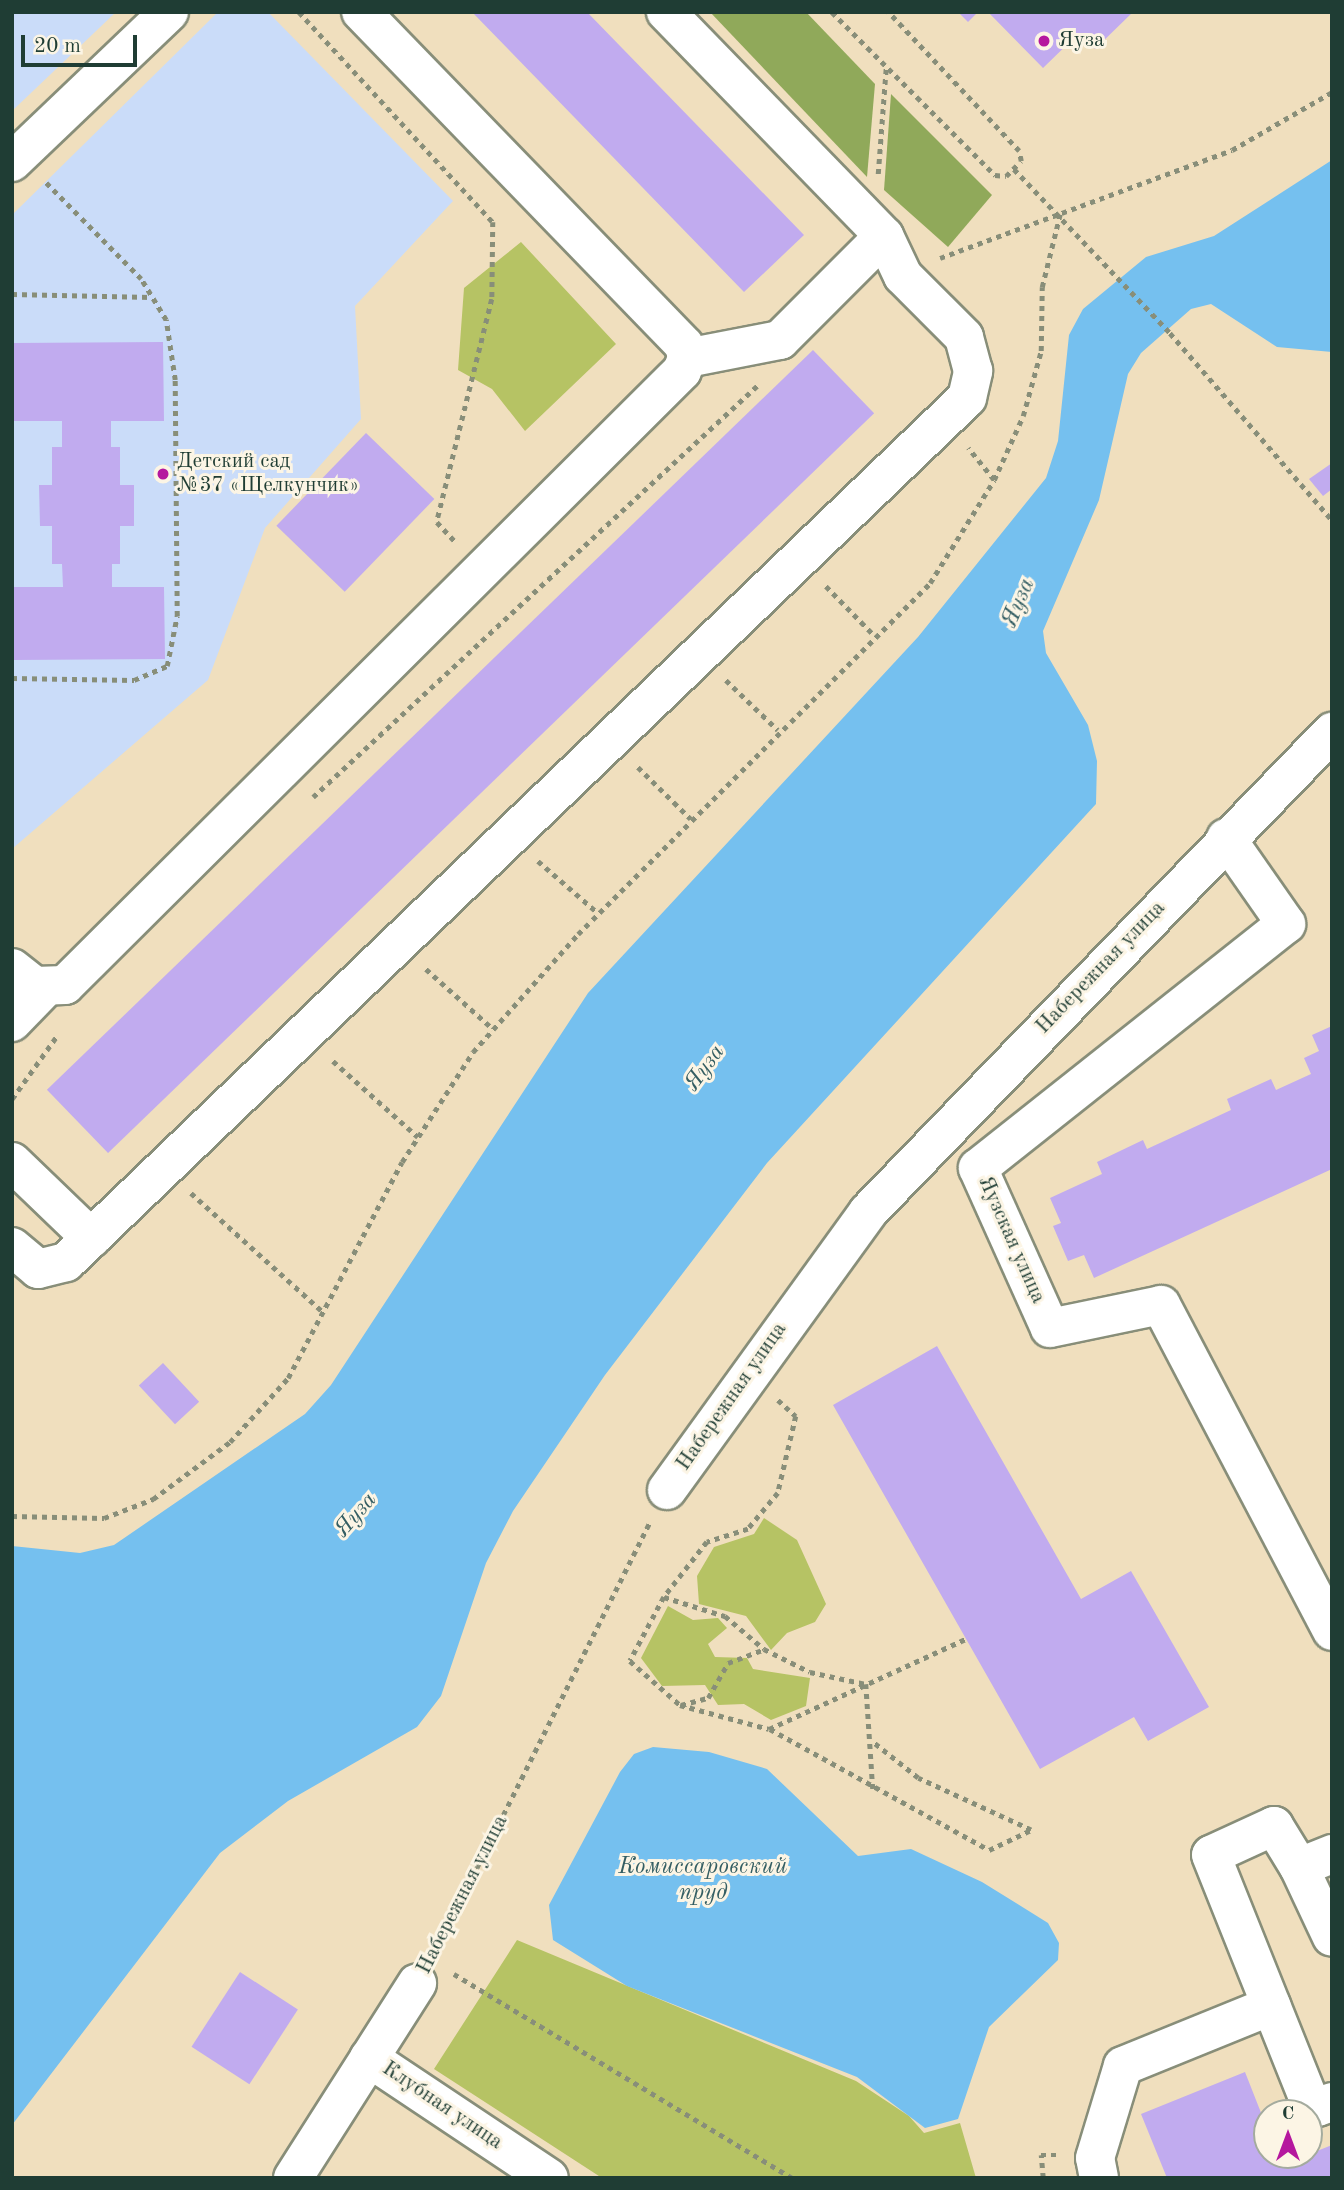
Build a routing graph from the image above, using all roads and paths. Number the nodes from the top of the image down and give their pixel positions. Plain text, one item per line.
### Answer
1 (169, 12) edge
2 (299, 12) edge
3 (361, 12) edge
4 (666, 12) edge
5 (832, 12) edge
6 (888, 12) edge
7 (886, 66) junction
8 (1332, 92) edge
9 (22, 163) edge
10 (1014, 169) junction
11 (1060, 213) junction
12 (879, 231) junction
13 (903, 276) junction
14 (12, 294) edge
15 (152, 297) junction
16 (687, 358) junction
17 (771, 373) dead end
18 (948, 423) junction
19 (994, 480) junction
20 (1332, 520) edge
21 (802, 561) junction
22 (482, 569) junction
23 (874, 635) junction
24 (702, 657) junction
25 (12, 678) edge
26 (778, 730) junction
27 (1332, 732) edge
28 (612, 742) junction
29 (302, 808) dead end
30 (691, 819) junction
31 (512, 838) junction
32 (1226, 838) junction
33 (598, 913) junction
34 (399, 945) junction
35 (12, 968) edge
36 (44, 989) junction
37 (12, 1022) edge
38 (68, 1025) dead end
39 (493, 1029) junction
40 (304, 1035) junction
41 (12, 1099) edge
42 (418, 1137) junction
43 (12, 1162) edge
44 (164, 1169) junction
45 (91, 1238) junction
46 (12, 1247) edge
47 (323, 1312) junction
48 (747, 1372) junction
49 (667, 1490) joint
50 (12, 1516) edge
51 (664, 1597) junction
52 (1332, 1631) edge
53 (966, 1639) dead end
54 (764, 1649) junction
55 (866, 1685) junction
56 (680, 1705) junction
57 (769, 1729) junction
58 (874, 1744) junction
59 (873, 1790) junction
60 (1315, 1860) edge
61 (1332, 1937) edge
62 (424, 1972) junction
63 (1271, 2006) junction
64 (369, 2058) junction
65 (1332, 2102) edge
66 (293, 2178) edge
67 (550, 2178) edge
68 (792, 2178) edge
69 (1100, 2178) edge

1 - 9 street
2 - 22 path
3 - 16 street
4 - 12 street
5 - 7 path
6 - 10 path
7 - 10 path
7 - 12 path
8 - 11 path
9 - 15 path
10 - 11 path
11 - 13 path
11 - 19 path
11 - 20 path
12 - 13 street
12 - 16 street
13 - 18 street
14 - 15 path
15 - 25 path
16 - 22 street
17 - 29 path
18 - 19 path
18 - 21 street
19 - 23 path
21 - 23 path
21 - 24 street
22 - 36 street
23 - 26 path
24 - 26 path
24 - 28 street
26 - 30 path
27 - 32 street, Набережная улица
28 - 30 path
28 - 31 street
30 - 33 path
31 - 33 path
31 - 34 street
32 - 48 street, Набережная улица
32 - 52 street, Яузская улица
33 - 39 path
34 - 39 path
34 - 40 street
35 - 36 street
36 - 37 street
38 - 41 path
39 - 42 path
40 - 42 path
40 - 44 street
42 - 47 path
43 - 45 street
44 - 45 street
44 - 47 path
45 - 46 street
47 - 50 path
48 - 49 street, Набережная улица
48 - 51 path
49 - 62 path, Набережная улица
51 - 54 path
51 - 56 path
53 - 55 path
54 - 55 path
54 - 56 path
55 - 57 path
55 - 58 path
56 - 57 path
57 - 59 path
58 - 59 path
58 - 59 path
60 - 61 street
60 - 63 street
62 - 64 street, Набережная улица
62 - 68 path
63 - 65 street
63 - 69 street
64 - 66 street, Набережная улица
64 - 67 street, Клубная улица

